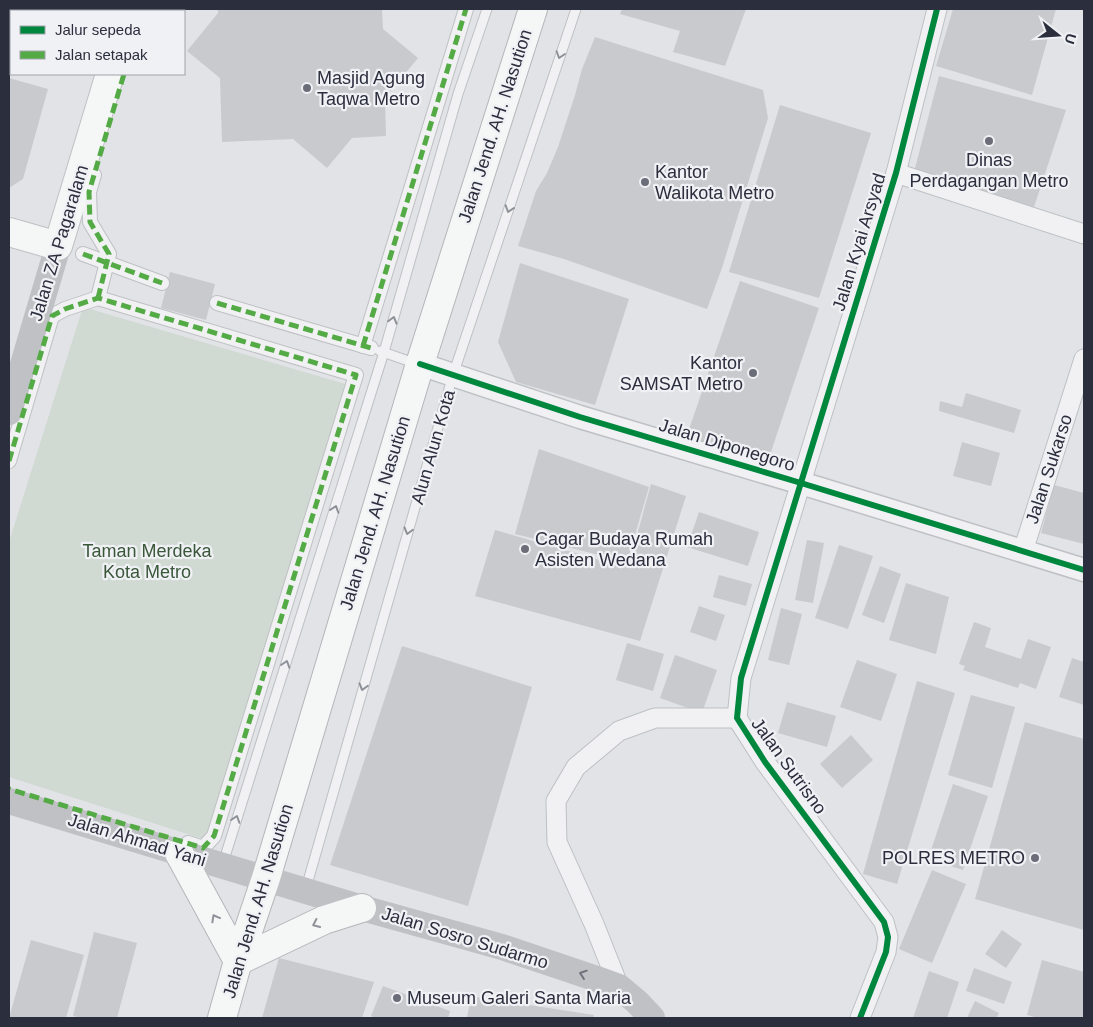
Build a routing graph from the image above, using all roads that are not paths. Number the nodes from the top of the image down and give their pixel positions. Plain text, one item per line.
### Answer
1 (466, 9) edge
2 (487, 9) edge
3 (533, 9) edge
4 (576, 9) edge
5 (937, 9) edge
6 (110, 75) edge
7 (124, 75) edge
8 (896, 173) junction
9 (9, 232) edge
10 (1084, 234) edge
11 (70, 250) junction
12 (107, 263) junction
13 (162, 283) dead end
14 (98, 298) junction
15 (217, 304) dead end
16 (373, 349) junction
17 (1084, 359) edge
18 (420, 364) junction
19 (453, 375) junction
20 (9, 412) edge
21 (9, 461) edge
22 (801, 483) junction
23 (1023, 551) junction
24 (1084, 570) edge
25 (737, 718) junction
26 (9, 789) edge
27 (9, 801) edge
28 (179, 852) junction
29 (222, 865) junction
30 (266, 878) junction
31 (305, 890) junction
32 (362, 908) junction
33 (238, 961) junction
34 (635, 1006) edge
35 (222, 1018) edge
36 (860, 1018) edge

1 - 16 street
16 -> 2 lane
3 - 18 main road, Jalan Jend. AH. Nasution
4 -> 19 lane, Alun Alun Kota
5 - 8 street, Jalan Kyai Arsyad
6 - 11 main road, Jalan ZA Pagaralam
7 - 12 street
8 - 10 street
8 - 22 street, Jalan Kyai Arsyad
9 - 11 main road
11 - 12 street
11 - 20 main road, Jalan ZA Pagaralam
12 - 13 street
12 - 14 street
14 - 21 street
14 - 26 street
15 - 16 street
16 - 18 lane
29 -> 16 lane
17 - 23 street, Jalan Sukarso
18 - 19 street, Jalan Diponegoro
18 - 30 main road, Jalan Jend. AH. Nasution
19 - 22 street, Jalan Diponegoro
19 -> 31 lane, Alun Alun Kota
22 - 23 street, Jalan Diponegoro
22 - 25 street, Jalan Sutrisno
23 - 24 street, Jalan Diponegoro
25 - 34 street
25 - 36 street, Jalan Sutrisno
27 - 28 main road, Jalan Ahmad Yani
28 - 29 main road, Jalan Ahmad Yani
33 -> 28 main road
29 - 30 main road, Jalan Ahmad Yani
30 - 31 main road, Jalan Sosro Sudarmo
30 - 33 main road, Jalan Jend. AH. Nasution
31 - 32 main road, Jalan Sosro Sudarmo
32 -> 33 main road
34 -> 32 main road, Jalan Sosro Sudarmo
33 - 35 main road, Jalan Jend. AH. Nasution

